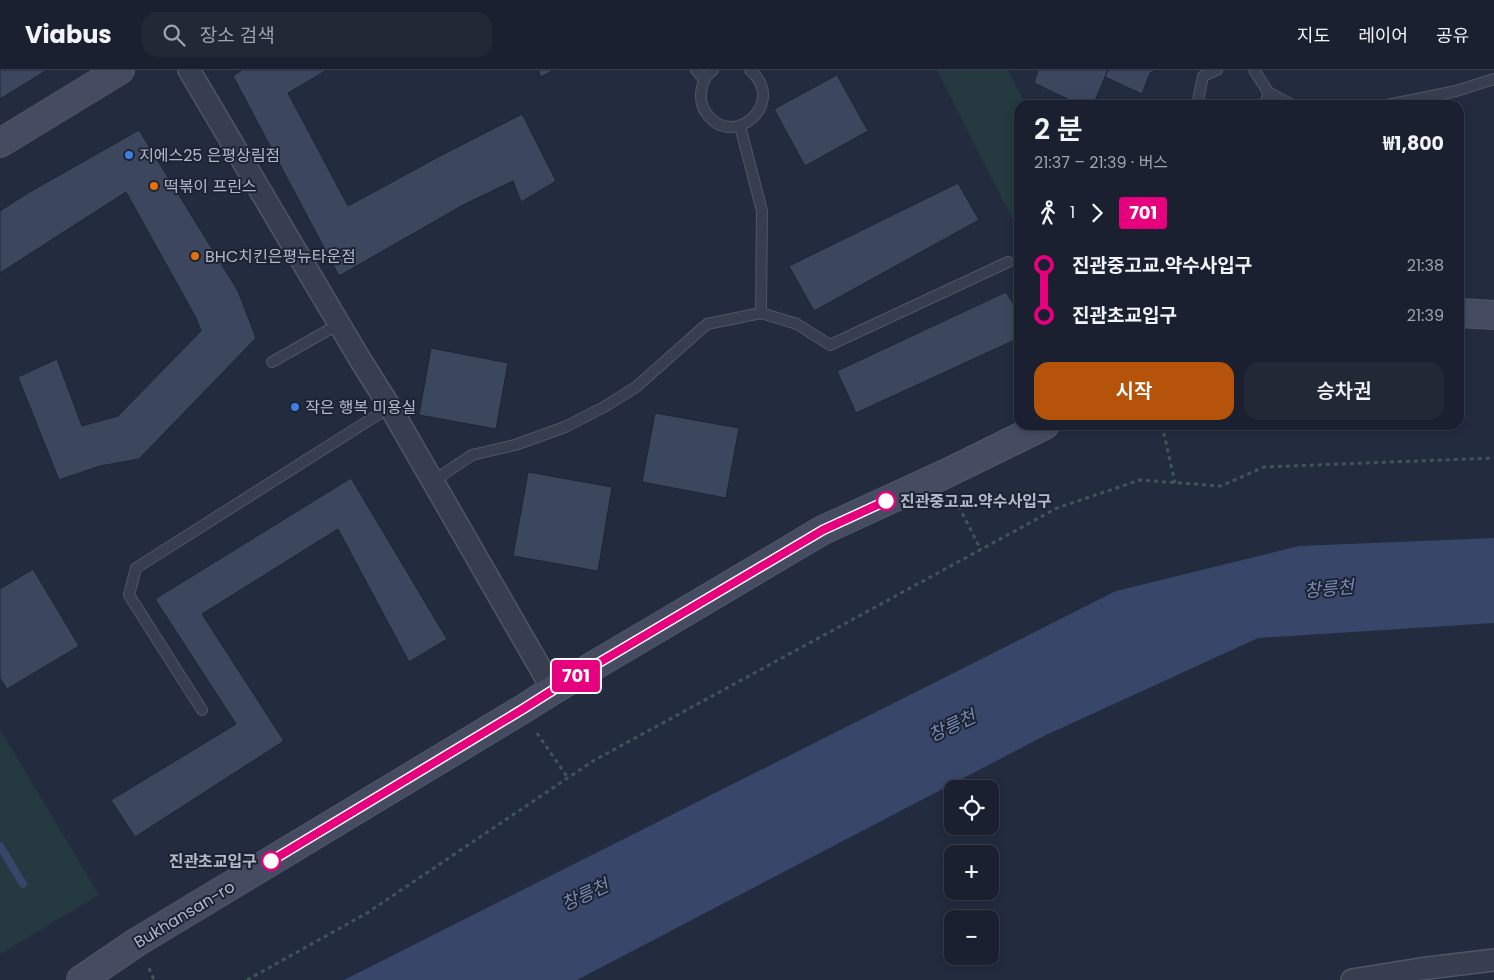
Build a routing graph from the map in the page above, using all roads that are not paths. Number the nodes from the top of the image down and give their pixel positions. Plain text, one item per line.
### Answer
1 (120, 70) edge
2 (189, 70) edge
3 (696, 70) edge
4 (713, 70) edge
5 (750, 70) edge
6 (1216, 70) edge
7 (1254, 70) edge
8 (1494, 79) edge
9 (704, 80) junction
10 (1268, 92) junction
11 (1197, 100) edge
12 (1267, 100) edge
13 (1283, 100) edge
14 (1410, 100) edge
15 (740, 126) junction
16 (0, 144) edge
17 (1008, 262) dead end
18 (761, 313) junction
19 (1464, 313) edge
20 (1494, 315) edge
21 (340, 324) junction
22 (272, 362) dead end
23 (390, 407) junction
24 (1035, 430) edge
25 (433, 481) junction
26 (553, 690) junction
27 (202, 710) dead end
28 (1494, 960) edge
29 (81, 980) edge
30 (1352, 980) edge

1 - 16 main road
2 - 21 street
3 - 9 lane
4 - 9 lane
5 - 15 lane
6 - 11 lane
7 - 10 lane
8 - 14 lane
9 - 15 lane
10 - 12 lane
10 - 13 lane
15 - 18 lane
17 - 18 lane
18 - 25 lane
19 - 20 main road
21 - 22 lane
21 - 23 street
23 - 25 street
23 - 27 lane
24 - 26 main road, Bukhansan-ro
25 - 26 street
26 - 29 main road, Bukhansan-ro
28 - 30 street

